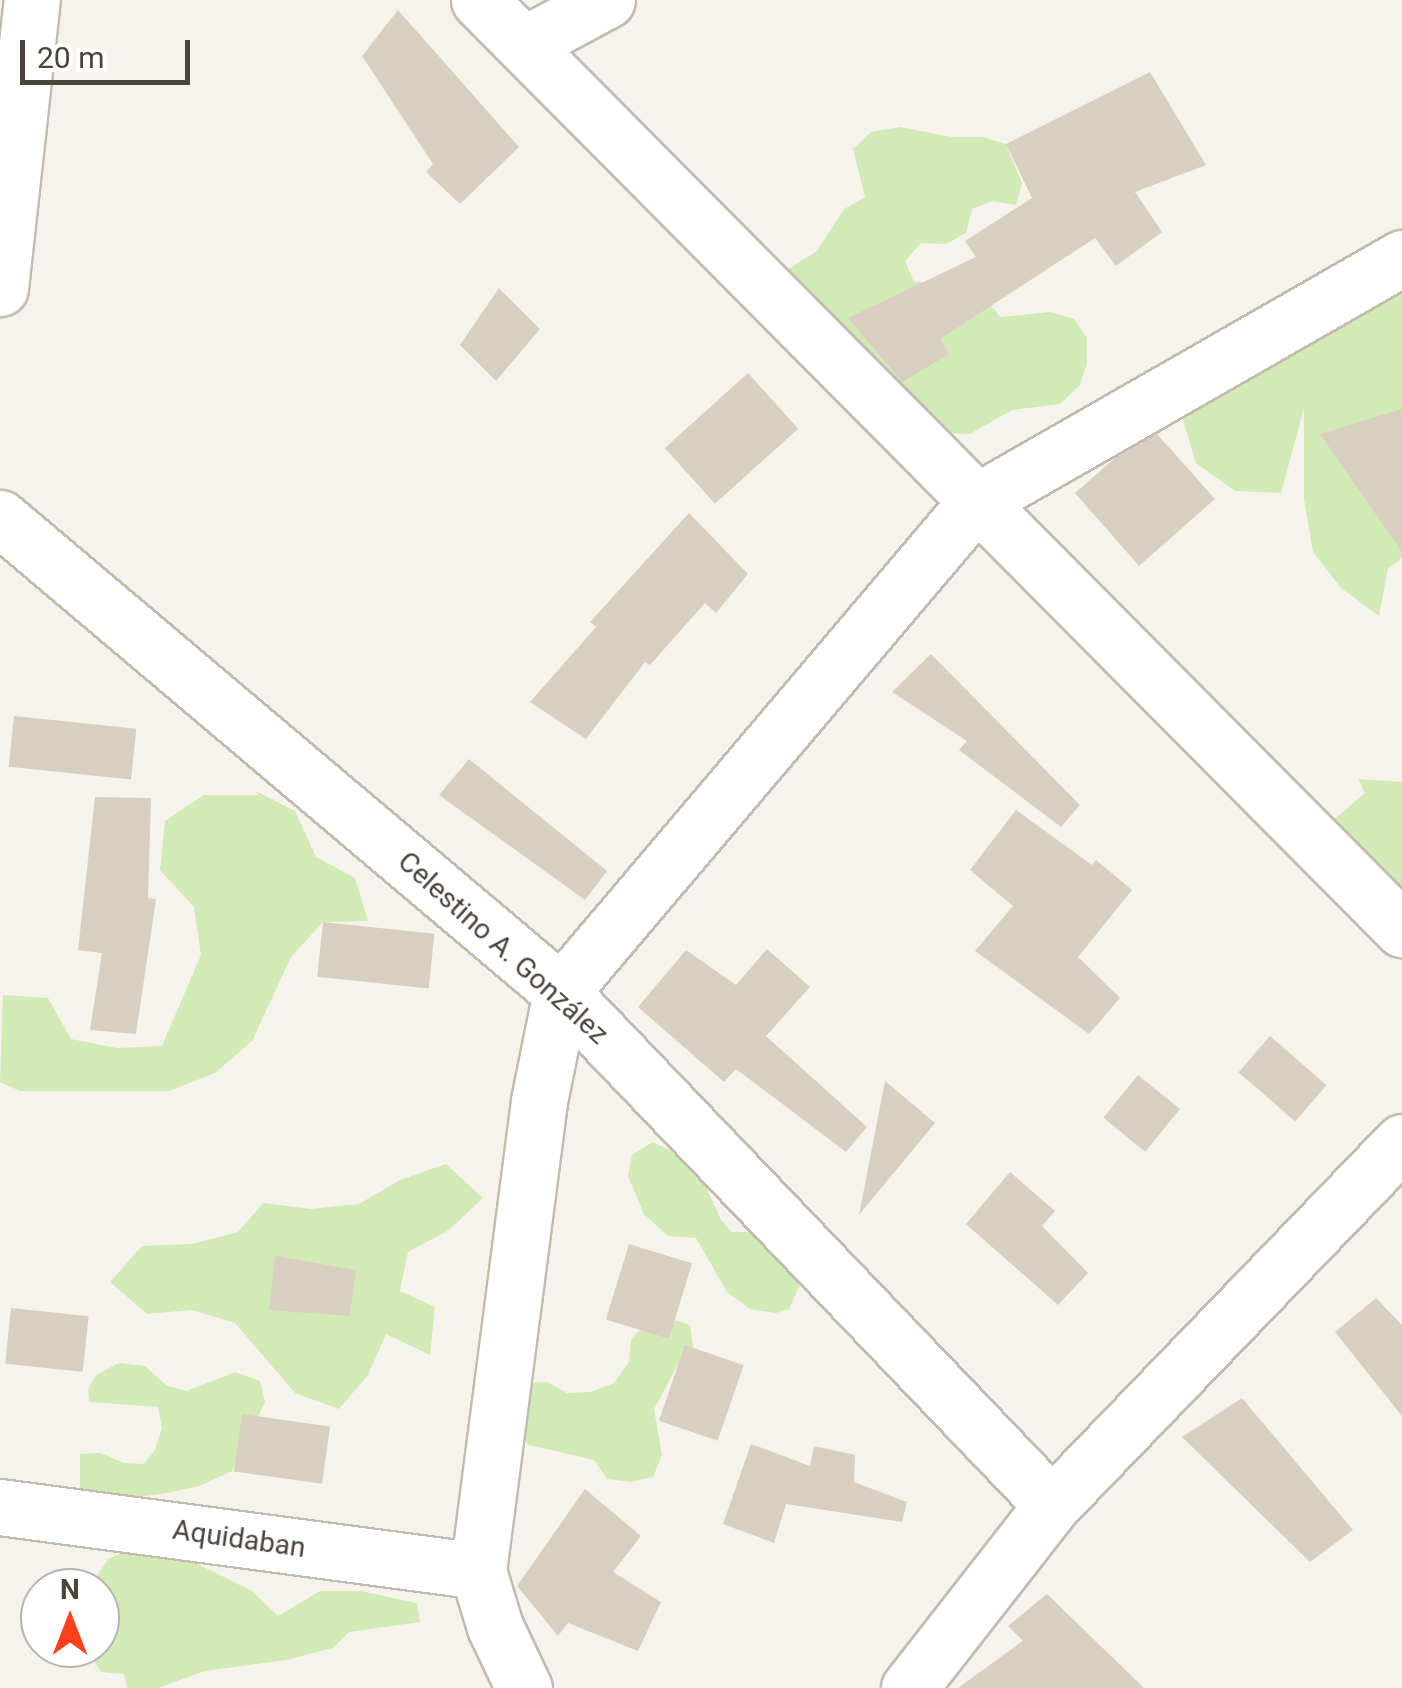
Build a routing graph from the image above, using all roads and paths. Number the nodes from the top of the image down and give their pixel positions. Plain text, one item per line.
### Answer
1 (32, 0) edge
2 (479, 0) edge
3 (607, 0) edge
4 (525, 44) junction
5 (1402, 258) edge
6 (0, 288) edge
7 (976, 502) junction
8 (0, 518) edge
9 (1402, 929) edge
10 (561, 992) junction
11 (1402, 1142) edge
12 (1052, 1505) junction
13 (0, 1507) edge
14 (478, 1572) junction
15 (524, 1688) edge
16 (909, 1688) edge

1 - 6 street
2 - 4 street
3 - 4 street
4 - 7 street
5 - 7 street
7 - 9 street
7 - 10 street
8 - 10 street, Celestino A. González
10 - 12 street, Celestino A. González
10 - 14 street
11 - 12 street
12 - 16 street
13 - 14 street, Aquidaban
14 - 15 street

